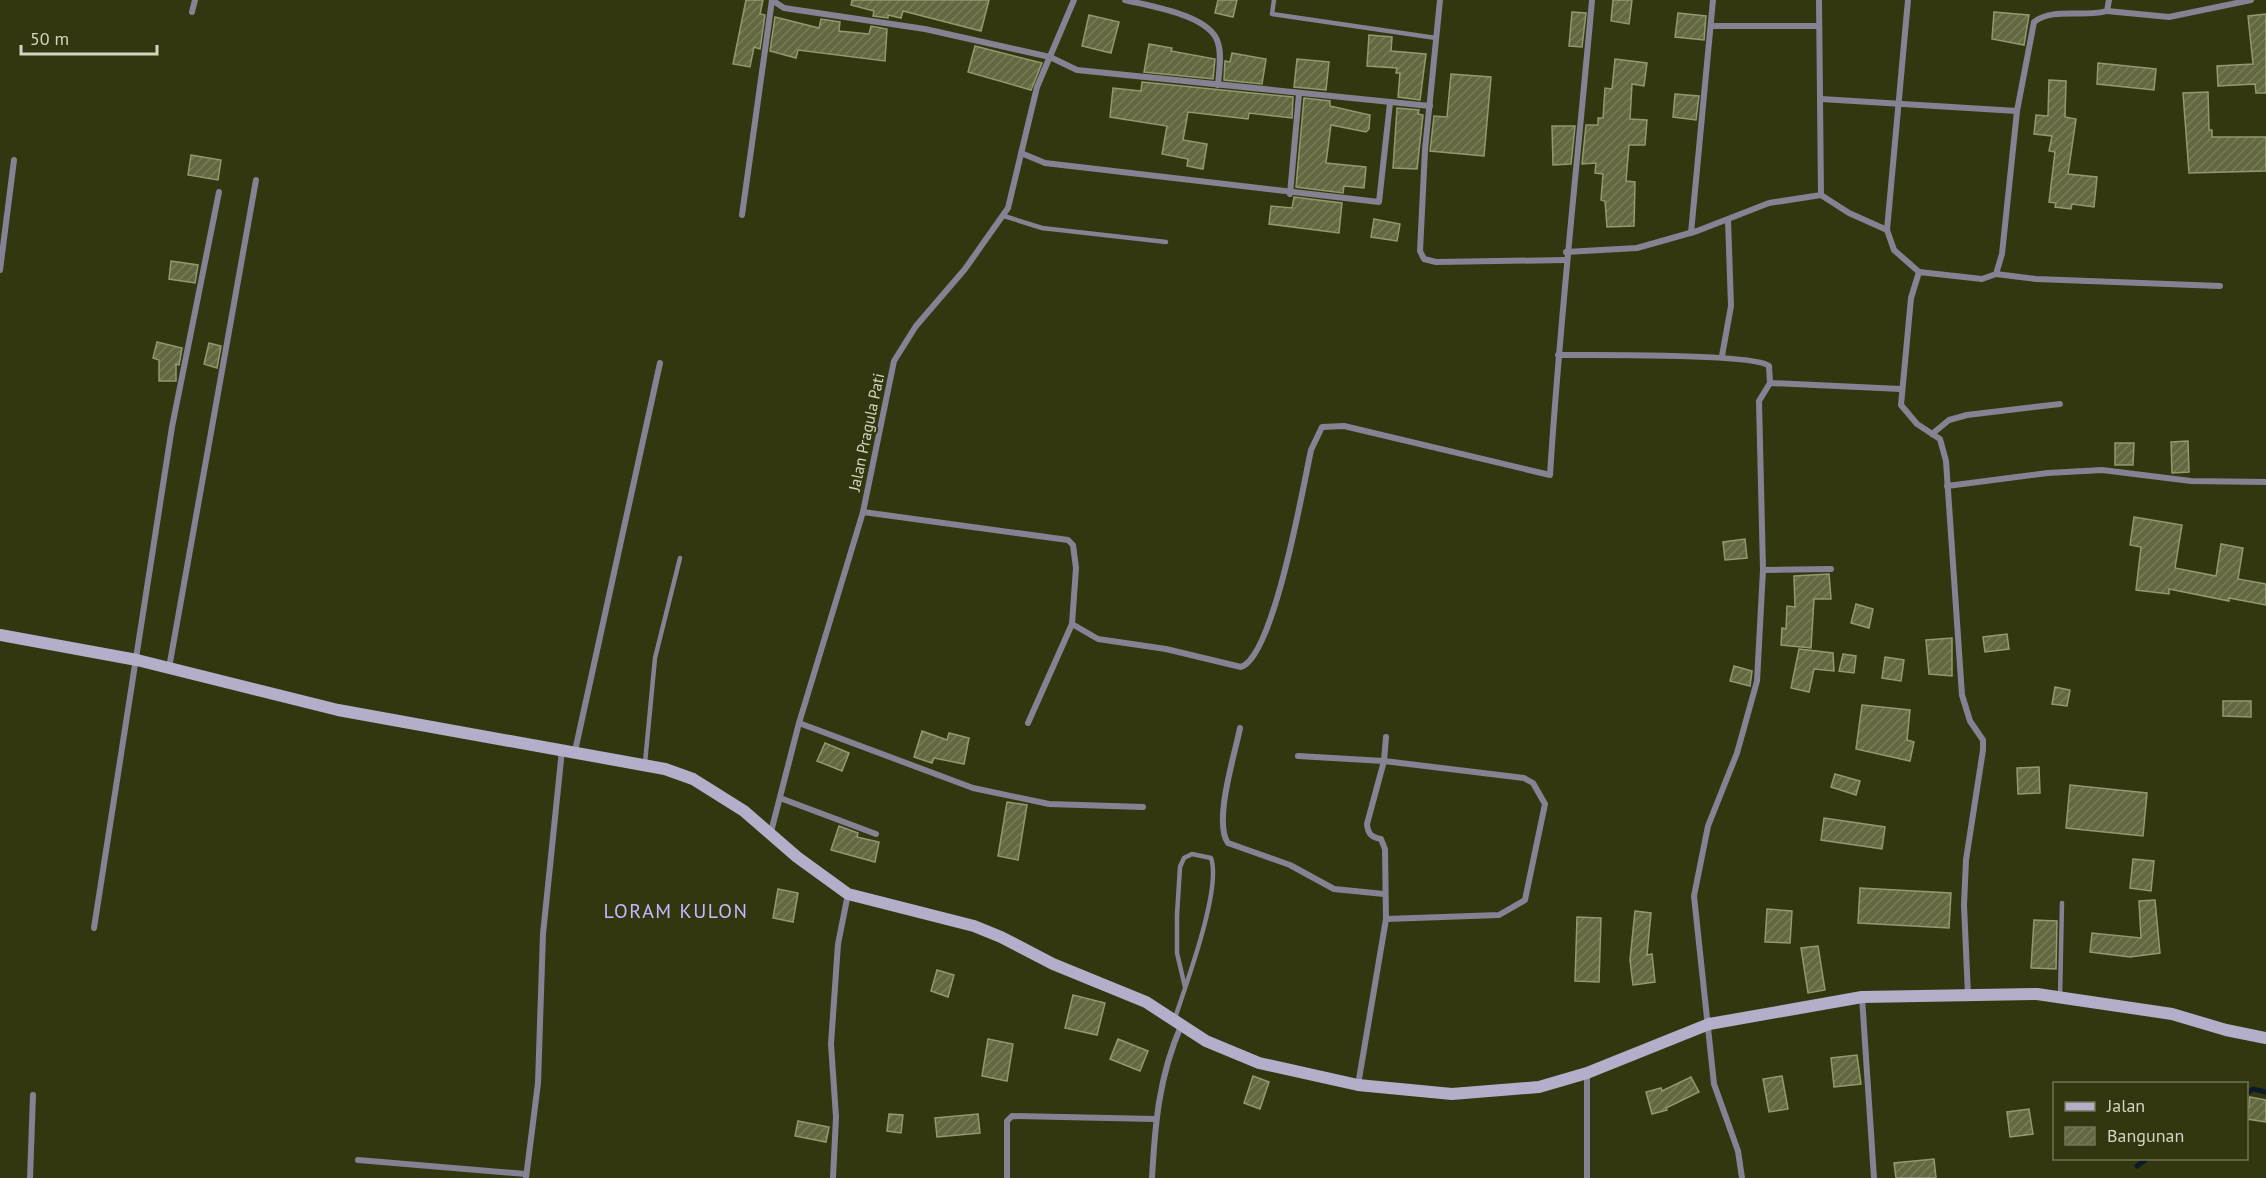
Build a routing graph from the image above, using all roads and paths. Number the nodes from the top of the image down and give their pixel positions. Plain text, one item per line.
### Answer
1 (195, 0) edge
2 (772, 0) edge
3 (1074, 0) edge
4 (1125, 0) edge
5 (1274, 0) edge
6 (1440, 0) edge
7 (1592, 0) edge
8 (1713, 0) edge
9 (1819, 0) edge
10 (1908, 0) edge
11 (2109, 0) edge
12 (2251, 0) edge
13 (2107, 11) junction
14 (192, 12) dead end
15 (1711, 26) junction
16 (1819, 26) junction
17 (1436, 38) junction
18 (1050, 57) junction
19 (1218, 85) junction
20 (1299, 94) junction
21 (1821, 99) junction
22 (1390, 103) junction
23 (1899, 104) junction
24 (1430, 106) junction
25 (2017, 111) junction
26 (1021, 153) junction
27 (14, 160) dead end
28 (256, 180) dead end
29 (219, 192) dead end
30 (1290, 194) junction
31 (1821, 195) junction
32 (742, 215) dead end
33 (1004, 216) junction
34 (1728, 220) junction
35 (1887, 230) junction
36 (1691, 233) junction
37 (1166, 242) dead end
38 (1566, 252) junction
39 (1566, 260) junction
40 (0, 270) edge
41 (1919, 272) junction
42 (1996, 274) junction
43 (2220, 286) dead end
44 (1558, 355) junction
45 (1722, 356) junction
46 (660, 363) dead end
47 (1770, 383) junction
48 (1901, 389) junction
49 (2060, 404) dead end
50 (1932, 434) junction
51 (2266, 482) edge
52 (1947, 486) junction
53 (863, 512) junction
54 (680, 558) dead end
55 (1831, 569) dead end
56 (1763, 570) junction
57 (1072, 624) junction
58 (0, 635) edge
59 (137, 660) junction
60 (169, 668) junction
61 (799, 723) junction
62 (1028, 723) dead end
63 (1240, 728) dead end
64 (1386, 737) dead end
65 (562, 750) junction
66 (575, 751) junction
67 (1298, 756) dead end
68 (1384, 761) junction
69 (645, 765) junction
70 (780, 798) junction
71 (1143, 807) dead end
72 (771, 832) junction
73 (876, 834) dead end
74 (848, 894) junction
75 (1384, 894) junction
76 (2062, 903) dead end
77 (1386, 919) junction
78 (94, 928) dead end
79 (1185, 987) junction
80 (1968, 995) junction
81 (1862, 997) junction
82 (2060, 997) junction
83 (1178, 1024) junction
84 (1709, 1024) junction
85 (2266, 1038) edge
86 (1587, 1073) junction
87 (1358, 1085) junction
88 (33, 1095) dead end
89 (1155, 1119) junction
90 (358, 1160) dead end
91 (526, 1176) edge
92 (30, 1178) edge
93 (833, 1178) edge
94 (1007, 1178) edge
95 (1152, 1178) edge
96 (1587, 1178) edge
97 (1743, 1178) edge
98 (1874, 1178) edge

1 - 14 street
2 - 18 street
2 - 32 street
3 - 18 street, Jalan Pragula Pati
4 - 19 street
5 - 17 lane
6 - 17 street
7 - 38 street
8 - 15 street
9 - 16 street
10 - 23 street
11 - 13 street
12 - 13 street
13 - 25 street
15 - 16 street
15 - 36 street
16 - 21 street
17 - 24 street
18 - 19 street
18 - 26 street, Jalan Pragula Pati
19 - 20 street
20 - 22 street
20 - 30 street
21 - 23 street
21 - 31 street
22 - 24 street
22 - 30 street
23 - 25 street
23 - 35 street
24 - 39 street
25 - 42 street
26 - 30 street
26 - 33 street, Jalan Pragula Pati
27 - 40 street
28 - 60 street
29 - 59 street
31 - 34 street
31 - 35 street
33 - 37 lane
33 - 53 street, Jalan Pragula Pati
34 - 36 street
34 - 45 street
35 - 41 street
36 - 38 street
38 - 39 street
39 - 44 street
41 - 42 street
41 - 48 street
42 - 43 street
44 - 45 street
44 - 57 street
45 - 47 street
46 - 66 street
47 - 48 street
47 - 56 street
48 - 50 street
49 - 50 street
50 - 52 street
51 - 52 street
52 - 80 street
53 - 57 street
53 - 61 street, Jalan Pragula Pati
54 - 69 lane
55 - 56 street
56 - 84 street
57 - 62 street
58 - 59 street
59 - 60 street
59 - 78 street
60 - 65 street
61 - 70 street, Jalan Pragula Pati
61 - 71 street
63 - 75 street
64 - 68 street
65 - 66 street
65 - 91 street
66 - 69 street
67 - 68 street
68 - 75 street
68 - 77 street
69 - 72 street
70 - 72 street, Jalan Pragula Pati
70 - 73 street
72 - 74 street
74 - 83 street
74 - 93 street
75 - 77 street
76 - 82 lane
77 - 87 street
79 - 79 lane
79 - 83 lane
80 - 81 street
80 - 82 street
81 - 84 street
81 - 98 street
82 - 85 street
83 - 87 street
83 - 89 street
84 - 86 street
84 - 97 street
86 - 87 street
86 - 96 street
88 - 92 street
89 - 94 street
89 - 95 street
90 - 91 street

